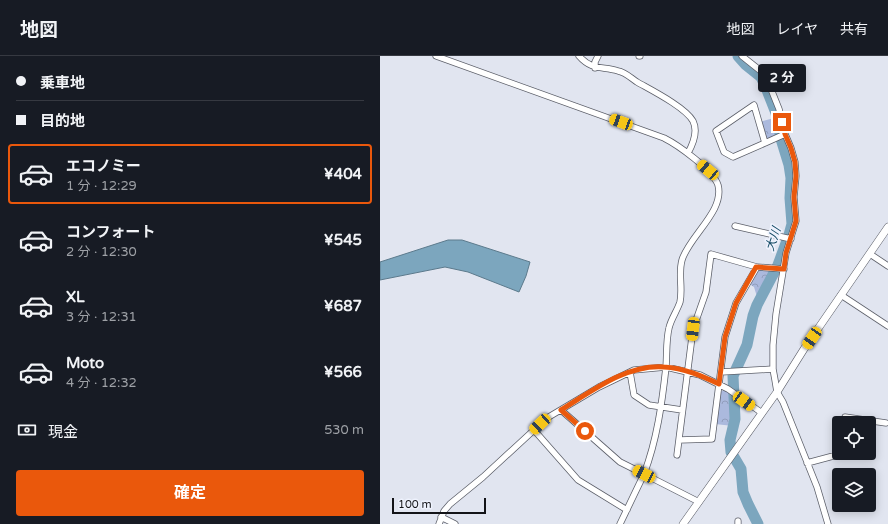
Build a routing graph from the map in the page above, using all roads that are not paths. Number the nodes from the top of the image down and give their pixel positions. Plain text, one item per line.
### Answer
1 (436, 56) edge
2 (579, 56) edge
3 (598, 56) edge
4 (742, 56) edge
5 (595, 68) junction
6 (784, 134) junction
7 (765, 143) junction
8 (688, 153) junction
9 (735, 226) dead end
10 (888, 227) edge
11 (791, 239) junction
12 (870, 254) junction
13 (888, 266) edge
14 (756, 267) junction
15 (782, 268) junction
16 (842, 295) junction
17 (888, 326) edge
18 (666, 367) junction
19 (773, 369) junction
20 (688, 371) junction
21 (630, 372) junction
22 (724, 372) junction
23 (719, 384) junction
24 (777, 392) junction
25 (660, 407) junction
26 (561, 410) junction
27 (682, 410) junction
28 (762, 413) junction
29 (876, 422) edge
30 (886, 423) dead end
31 (534, 430) junction
32 (679, 440) junction
33 (677, 455) dead end
34 (832, 456) edge
35 (807, 463) junction
36 (644, 474) junction
37 (699, 502) junction
38 (627, 510) junction
39 (441, 518) junction
40 (439, 524) edge
41 (455, 524) edge
42 (620, 524) edge
43 (683, 524) edge
44 (828, 524) edge

1 - 8 street
2 - 5 street
3 - 5 street
4 - 6 street
5 - 8 street
6 - 7 street
6 - 11 street
7 - 7 street
8 - 18 street
9 - 11 street
10 - 12 street
11 - 15 street
12 - 13 street
12 - 16 street
14 - 15 street
14 - 20 street
14 - 22 street
15 - 19 street
16 - 17 street
16 - 24 street
18 - 20 street
18 - 21 street
18 - 25 street
19 - 22 street
19 - 24 street
20 - 23 street
20 - 27 street
21 - 25 street
21 - 26 street
22 - 23 street
23 - 28 street
23 - 32 street
24 - 28 street
24 - 35 street
25 - 27 street
25 - 36 street
26 - 31 street
26 - 36 street
27 - 32 street
28 - 37 street
29 - 30 street
31 - 38 street
31 - 39 street
32 - 33 street
34 - 35 street
35 - 44 street
36 - 37 street
36 - 38 street
37 - 43 street
38 - 42 street
39 - 40 street
39 - 41 street

